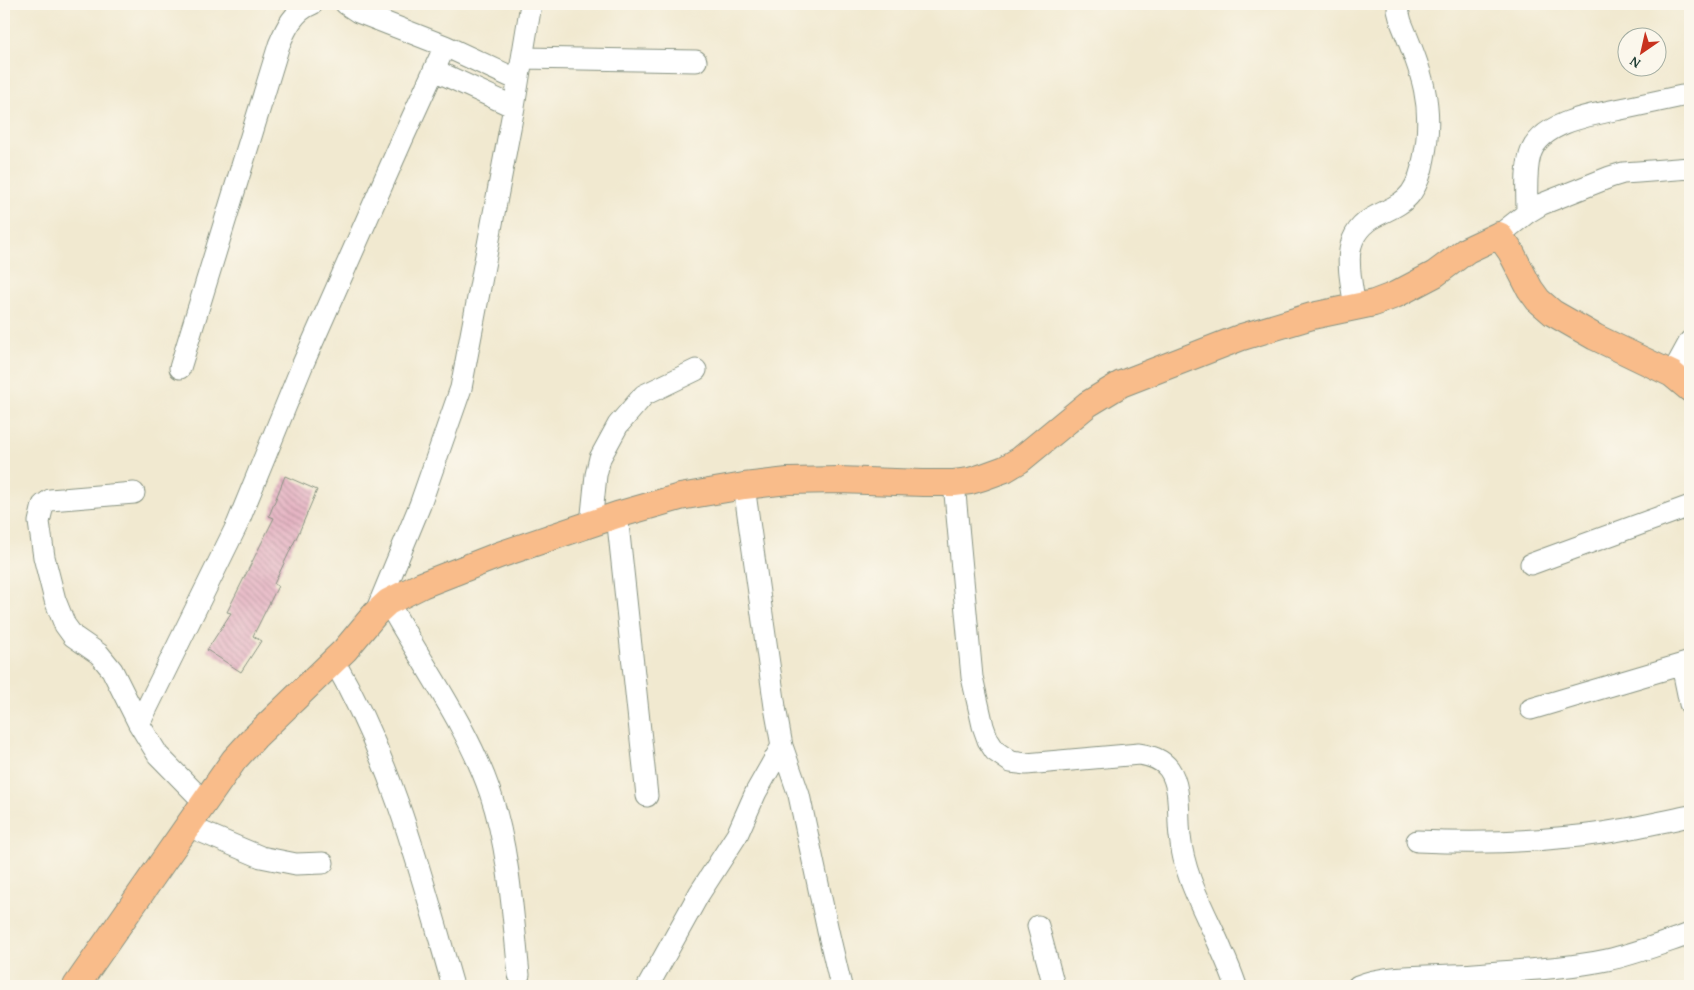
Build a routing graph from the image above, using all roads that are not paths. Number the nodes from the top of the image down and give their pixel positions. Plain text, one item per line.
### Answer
1 (312, 4) edge
2 (346, 4) edge
3 (531, 4) edge
4 (1399, 4) edge
5 (445, 46) junction
6 (523, 58) junction
7 (696, 61) dead end
8 (434, 70) junction
9 (518, 80) junction
10 (1682, 96) dead end
11 (514, 107) junction
12 (1690, 168) edge
13 (1527, 213) junction
14 (1499, 235) junction
15 (1355, 307) junction
16 (1690, 341) edge
17 (180, 368) dead end
18 (696, 370) dead end
19 (1681, 382) edge
20 (954, 483) junction
21 (744, 486) junction
22 (134, 493) dead end
23 (1690, 506) edge
24 (617, 515) junction
25 (591, 524) junction
26 (1531, 564) dead end
27 (382, 608) junction
28 (334, 661) junction
29 (1686, 663) edge
30 (1690, 704) edge
31 (1531, 709) dead end
32 (139, 724) junction
33 (782, 746) junction
34 (648, 796) dead end
35 (204, 802) junction
36 (1690, 816) edge
37 (188, 826) junction
38 (1417, 841) dead end
39 (323, 863) dead end
40 (1038, 926) dead end
41 (1690, 934) edge
42 (519, 975) dead end
43 (76, 986) edge
44 (453, 986) edge
45 (648, 986) edge
46 (841, 986) edge
47 (1054, 986) edge
48 (1236, 986) edge
49 (1358, 986) edge

1 - 17 street
2 - 5 street
3 - 6 street
4 - 15 street
5 - 8 street
5 - 9 street
6 - 7 street
6 - 9 street
8 - 11 street
8 - 32 street
9 - 11 street
10 - 13 street
11 - 27 street
12 - 13 street
13 - 14 street
14 - 15 main road
14 - 19 main road
15 - 20 main road
16 - 19 street
18 - 25 street
20 - 21 main road
20 - 48 street
21 - 24 main road
21 - 33 street
22 - 32 street
23 - 26 street
24 - 25 main road
24 - 34 street
25 - 27 main road
27 - 28 main road
27 - 42 street
28 - 35 main road
28 - 44 street
29 - 30 street
29 - 31 street
32 - 35 street
33 - 45 street
33 - 46 street
35 - 37 main road
36 - 38 street
37 - 39 street
37 - 43 main road
40 - 47 street
41 - 49 street

